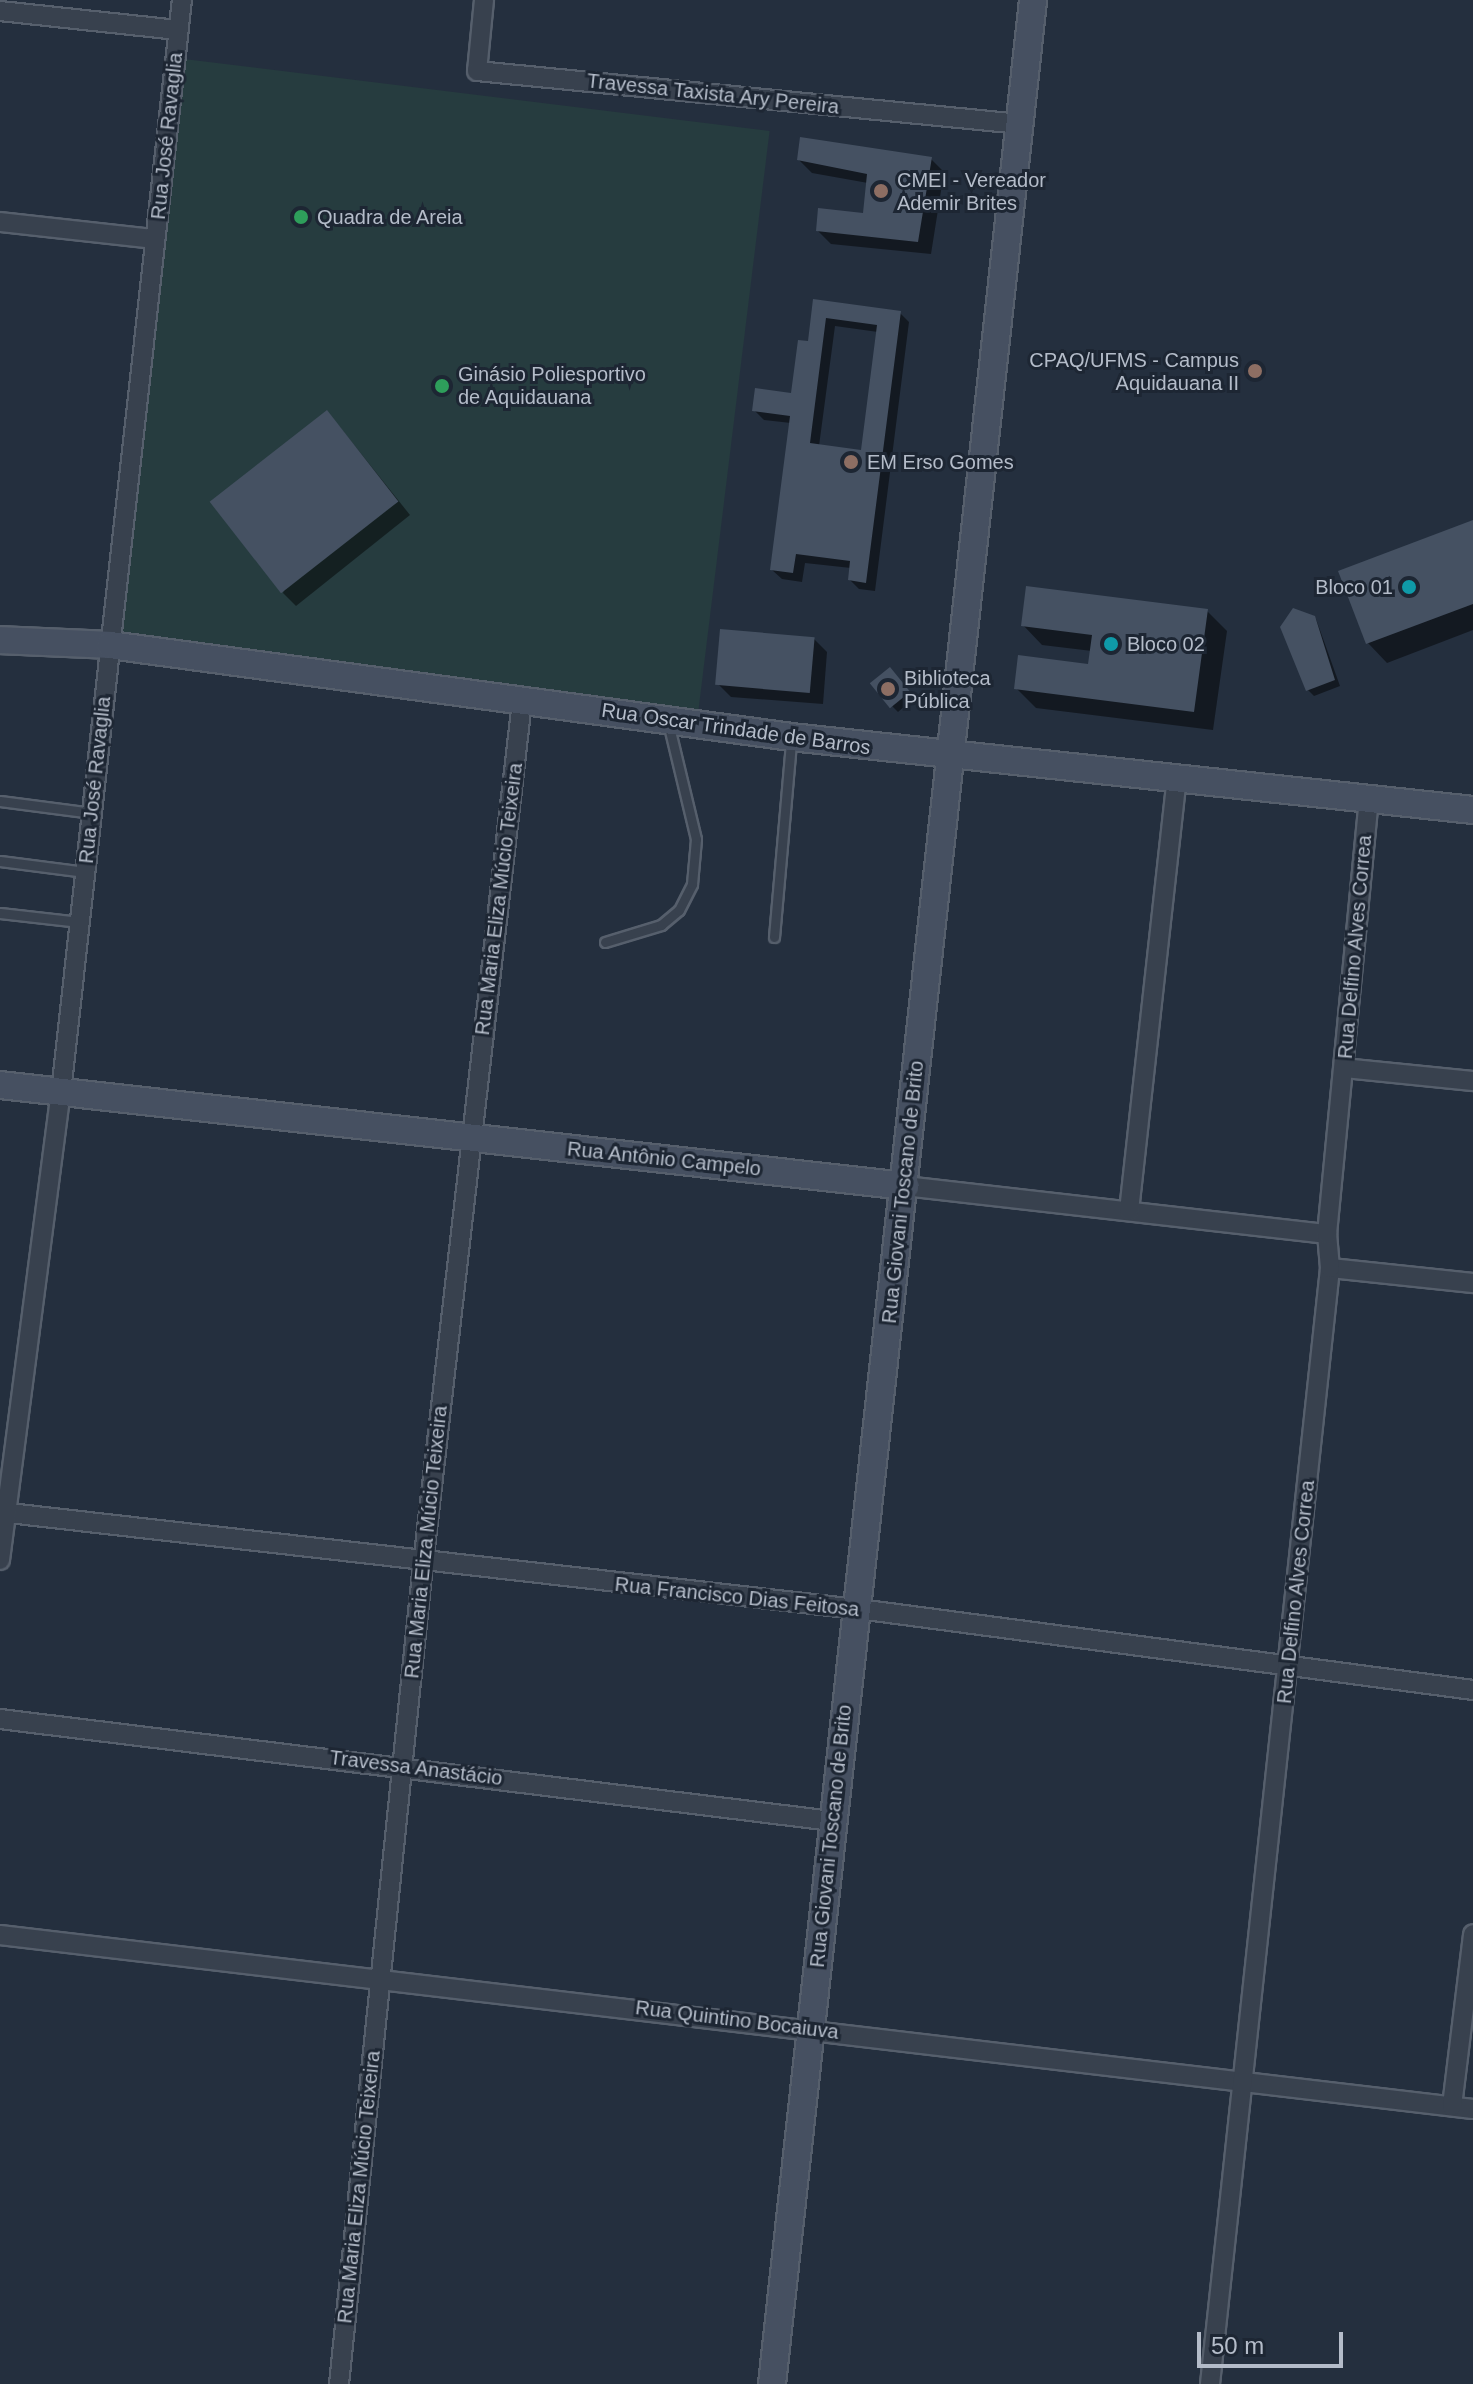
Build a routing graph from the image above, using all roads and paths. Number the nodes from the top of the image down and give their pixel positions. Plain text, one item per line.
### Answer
1 (182, 0) edge
2 (484, 0) edge
3 (1033, 0) edge
4 (0, 11) edge
5 (178, 30) junction
6 (1020, 124) junction
7 (0, 222) edge
8 (155, 239) junction
9 (0, 640) edge
10 (110, 645) junction
11 (522, 702) junction
12 (667, 718) junction
13 (791, 737) junction
14 (949, 754) junction
15 (1177, 779) junction
16 (1369, 799) junction
17 (0, 801) edge
18 (1473, 810) edge
19 (92, 813) junction
20 (0, 861) edge
21 (85, 872) junction
22 (0, 913) edge
23 (79, 922) junction
24 (774, 937) dead end
25 (605, 942) dead end
26 (1344, 1068) junction
27 (1473, 1081) edge
28 (0, 1085) edge
29 (61, 1092) junction
30 (472, 1138) junction
31 (905, 1186) junction
32 (1129, 1211) junction
33 (1327, 1234) junction
34 (1330, 1268) junction
35 (1473, 1283) edge
36 (2, 1513) edge
37 (0, 1560) edge
38 (423, 1564) junction
39 (856, 1609) junction
40 (1289, 1666) junction
41 (1473, 1690) edge
42 (0, 1719) edge
43 (403, 1765) junction
44 (832, 1821) junction
45 (1473, 1934) edge
46 (0, 1935) edge
47 (381, 1979) junction
48 (810, 2029) junction
49 (1242, 2081) junction
50 (1452, 2106) junction
51 (1473, 2109) edge
52 (339, 2384) edge
53 (772, 2384) edge
54 (1210, 2384) edge

1 - 5 street, Rua José Ravaglia
2 - 6 street, Travessa Taxista Ary Pereira
3 - 6 main road, Rua Giovani Toscano de Brito
4 - 5 street
5 - 8 street, Rua José Ravaglia
6 - 14 main road, Rua Giovani Toscano de Brito
7 - 8 street
8 - 10 street, Rua José Ravaglia
9 - 10 main road, Rua Oscar Trindade de Barros
10 - 11 main road, Rua Oscar Trindade de Barros
10 - 19 street, Rua José Ravaglia
11 - 12 main road, Rua Oscar Trindade de Barros
11 - 30 street, Rua Maria Eliza Múcio Teixeira
12 - 13 main road, Rua Oscar Trindade de Barros
12 - 25 lane
13 - 14 main road, Rua Oscar Trindade de Barros
13 - 24 lane
14 - 15 main road, Rua Oscar Trindade de Barros
14 - 31 main road, Rua Giovani Toscano de Brito
15 - 16 main road, Rua Oscar Trindade de Barros
15 - 32 street
16 - 18 main road, Rua Oscar Trindade de Barros
16 - 26 street, Rua Delfino Alves Correa
17 - 19 lane
19 - 21 street, Rua José Ravaglia
20 - 21 lane
21 - 23 street, Rua José Ravaglia
22 - 23 lane
23 - 29 street, Rua José Ravaglia
26 - 27 street
26 - 33 street, Rua Delfino Alves Correa
28 - 29 main road, Rua Antônio Campelo
29 - 30 main road, Rua Antônio Campelo
29 - 36 street, Rua José Ravaglia
30 - 31 main road, Rua Antônio Campelo
30 - 38 street, Rua Maria Eliza Múcio Teixeira
31 - 32 street, Rua Antônio Campelo
31 - 39 main road, Rua Giovani Toscano de Brito
32 - 33 street, Rua Antônio Campelo
33 - 34 street, Rua Delfino Alves Correa
34 - 35 street
34 - 40 street, Rua Delfino Alves Correa
36 - 37 street, Rua José Ravaglia
36 - 38 street, Rua Francisco Dias Feitosa
38 - 39 street, Rua Francisco Dias Feitosa
38 - 43 street, Rua Maria Eliza Múcio Teixeira
39 - 40 street, Rua Francisco Dias Feitosa
39 - 44 main road, Rua Giovani Toscano de Brito
40 - 41 street, Rua Francisco Dias Feitosa
40 - 49 street, Rua Delfino Alves Correa
42 - 43 street, Travessa Anastácio
43 - 44 street, Travessa Anastácio
43 - 47 street, Rua Maria Eliza Múcio Teixeira
44 - 48 main road, Rua Giovani Toscano de Brito
45 - 50 street
46 - 47 street, Rua Quintino Bocaiuva
47 - 48 street, Rua Quintino Bocaiuva
47 - 52 street, Rua Maria Eliza Múcio Teixeira
48 - 49 street, Rua Quintino Bocaiuva
48 - 53 main road, Rua Giovani Toscano de Brito
49 - 50 street, Rua Quintino Bocaiuva
49 - 54 street, Rua Delfino Alves Correa
50 - 51 street, Rua Quintino Bocaiuva

